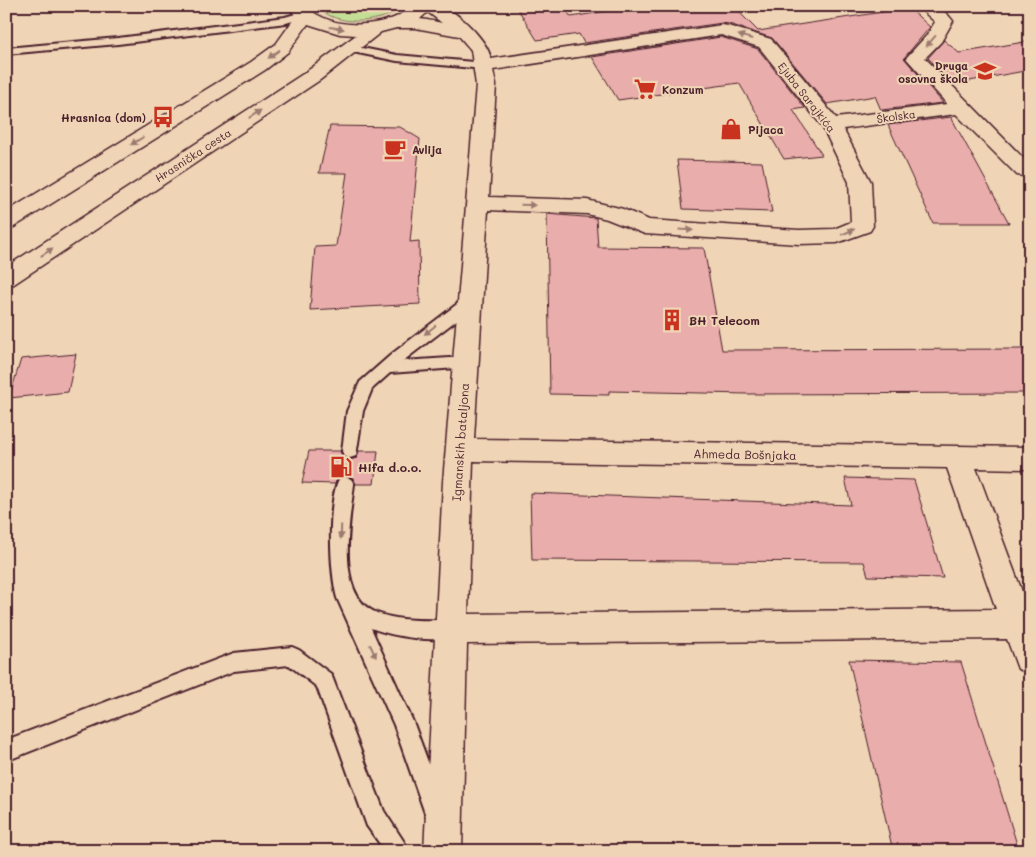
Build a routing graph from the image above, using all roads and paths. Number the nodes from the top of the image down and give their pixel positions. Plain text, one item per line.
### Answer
1 (427, 6) edge
2 (925, 6) edge
3 (301, 13) edge
4 (385, 26) junction
5 (471, 38) junction
6 (347, 48) junction
7 (6, 51) edge
8 (484, 66) junction
9 (961, 108) junction
10 (832, 125) junction
11 (1028, 175) edge
12 (479, 202) junction
13 (6, 222) edge
14 (6, 278) edge
15 (470, 302) junction
16 (465, 363) junction
17 (385, 368) junction
18 (460, 450) junction
19 (350, 451) dead end
20 (957, 456) junction
21 (1030, 458) edge
22 (345, 484) dead end
23 (352, 607) junction
24 (1017, 624) junction
25 (453, 630) junction
26 (1030, 658) edge
27 (6, 751) edge
28 (444, 843) edge
29 (399, 851) edge

1 - 4 street
1 - 5 street, Igmanskih bataljona
2 -> 9 street
3 -> 4 street
3 - 7 lane
3 -> 13 street
4 - 5 street
4 - 6 street, Hrasnička cesta
5 - 8 street, Igmanskih bataljona
6 - 8 lane
14 -> 6 street, Hrasnička cesta
10 -> 8 street, Ejuba Sarajkića
8 - 12 street, Igmanskih bataljona
9 - 10 street, Školska
9 - 11 street
12 -> 10 street, Ejuba Sarajkića
12 - 15 street, Igmanskih bataljona
15 - 16 street, Igmanskih bataljona
15 -> 17 lane
16 - 17 lane
16 - 18 street, Igmanskih bataljona
17 - 19 lane
18 - 20 street, Ahmeda Bošnjaka
18 - 25 street, Igmanskih bataljona
20 - 21 street, Ahmeda Bošnjaka
20 - 24 street
22 -> 23 lane
23 - 25 lane
23 -> 28 lane
24 - 25 street
24 - 26 street
25 - 28 street, Igmanskih bataljona
27 - 29 lane

